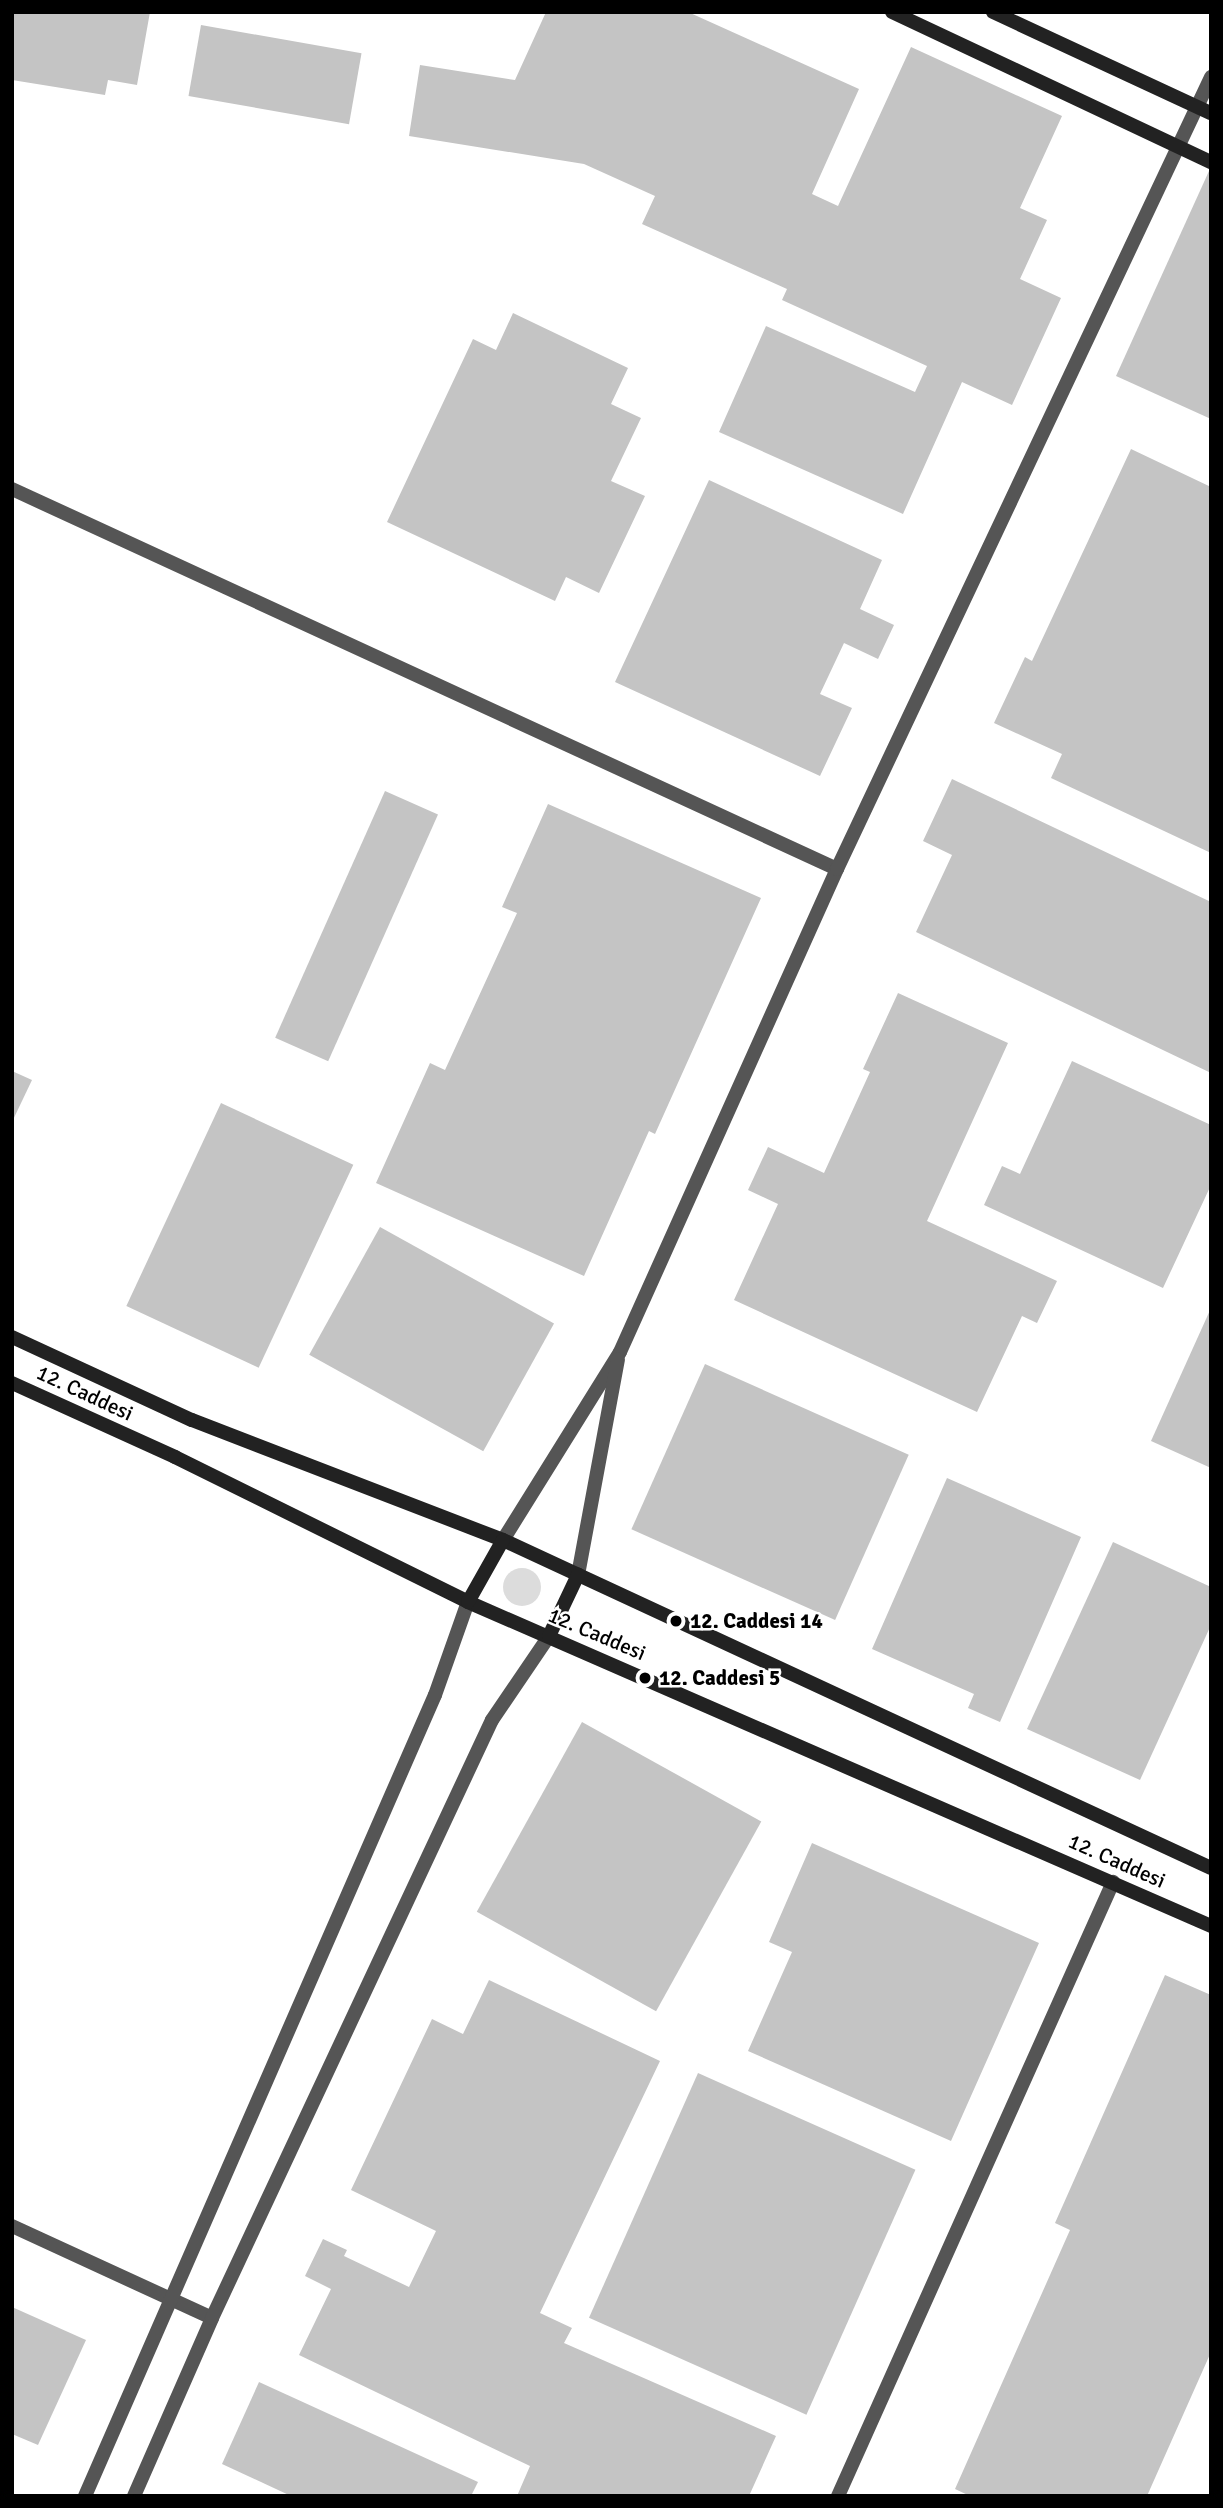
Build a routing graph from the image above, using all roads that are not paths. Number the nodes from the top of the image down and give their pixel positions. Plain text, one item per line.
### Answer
1 (892, 12) edge
2 (993, 12) edge
3 (1211, 77) edge
4 (1197, 106) junction
5 (1211, 113) edge
6 (1177, 146) junction
7 (1211, 162) edge
8 (12, 489) edge
9 (837, 869) junction
10 (12, 1338) edge
11 (620, 1352) junction
12 (12, 1383) edge
13 (503, 1540) junction
14 (578, 1575) junction
15 (468, 1602) junction
16 (549, 1636) junction
17 (1211, 1868) edge
18 (1113, 1882) junction
19 (1211, 1926) edge
20 (12, 2226) edge
21 (172, 2299) junction
22 (212, 2318) junction
23 (85, 2496) edge
24 (135, 2496) edge
25 (838, 2496) edge

1 - 6 street
2 - 4 street
3 - 4 street
4 - 5 street
4 - 6 street
6 - 7 street
6 - 9 street
8 - 9 street
9 - 11 street
10 - 13 street, 12. Caddesi
11 - 13 street
11 - 14 street
12 - 15 street, 12. Caddesi
13 - 14 street, 12. Caddesi
13 - 15 street
14 - 16 street
14 - 17 street, 12. Caddesi
15 - 16 street, 12. Caddesi
15 - 21 street
16 - 18 street, 12. Caddesi
16 - 22 street
18 - 19 street, 12. Caddesi
18 - 25 street
20 - 21 street
21 - 22 street
21 - 23 street
22 - 24 street

